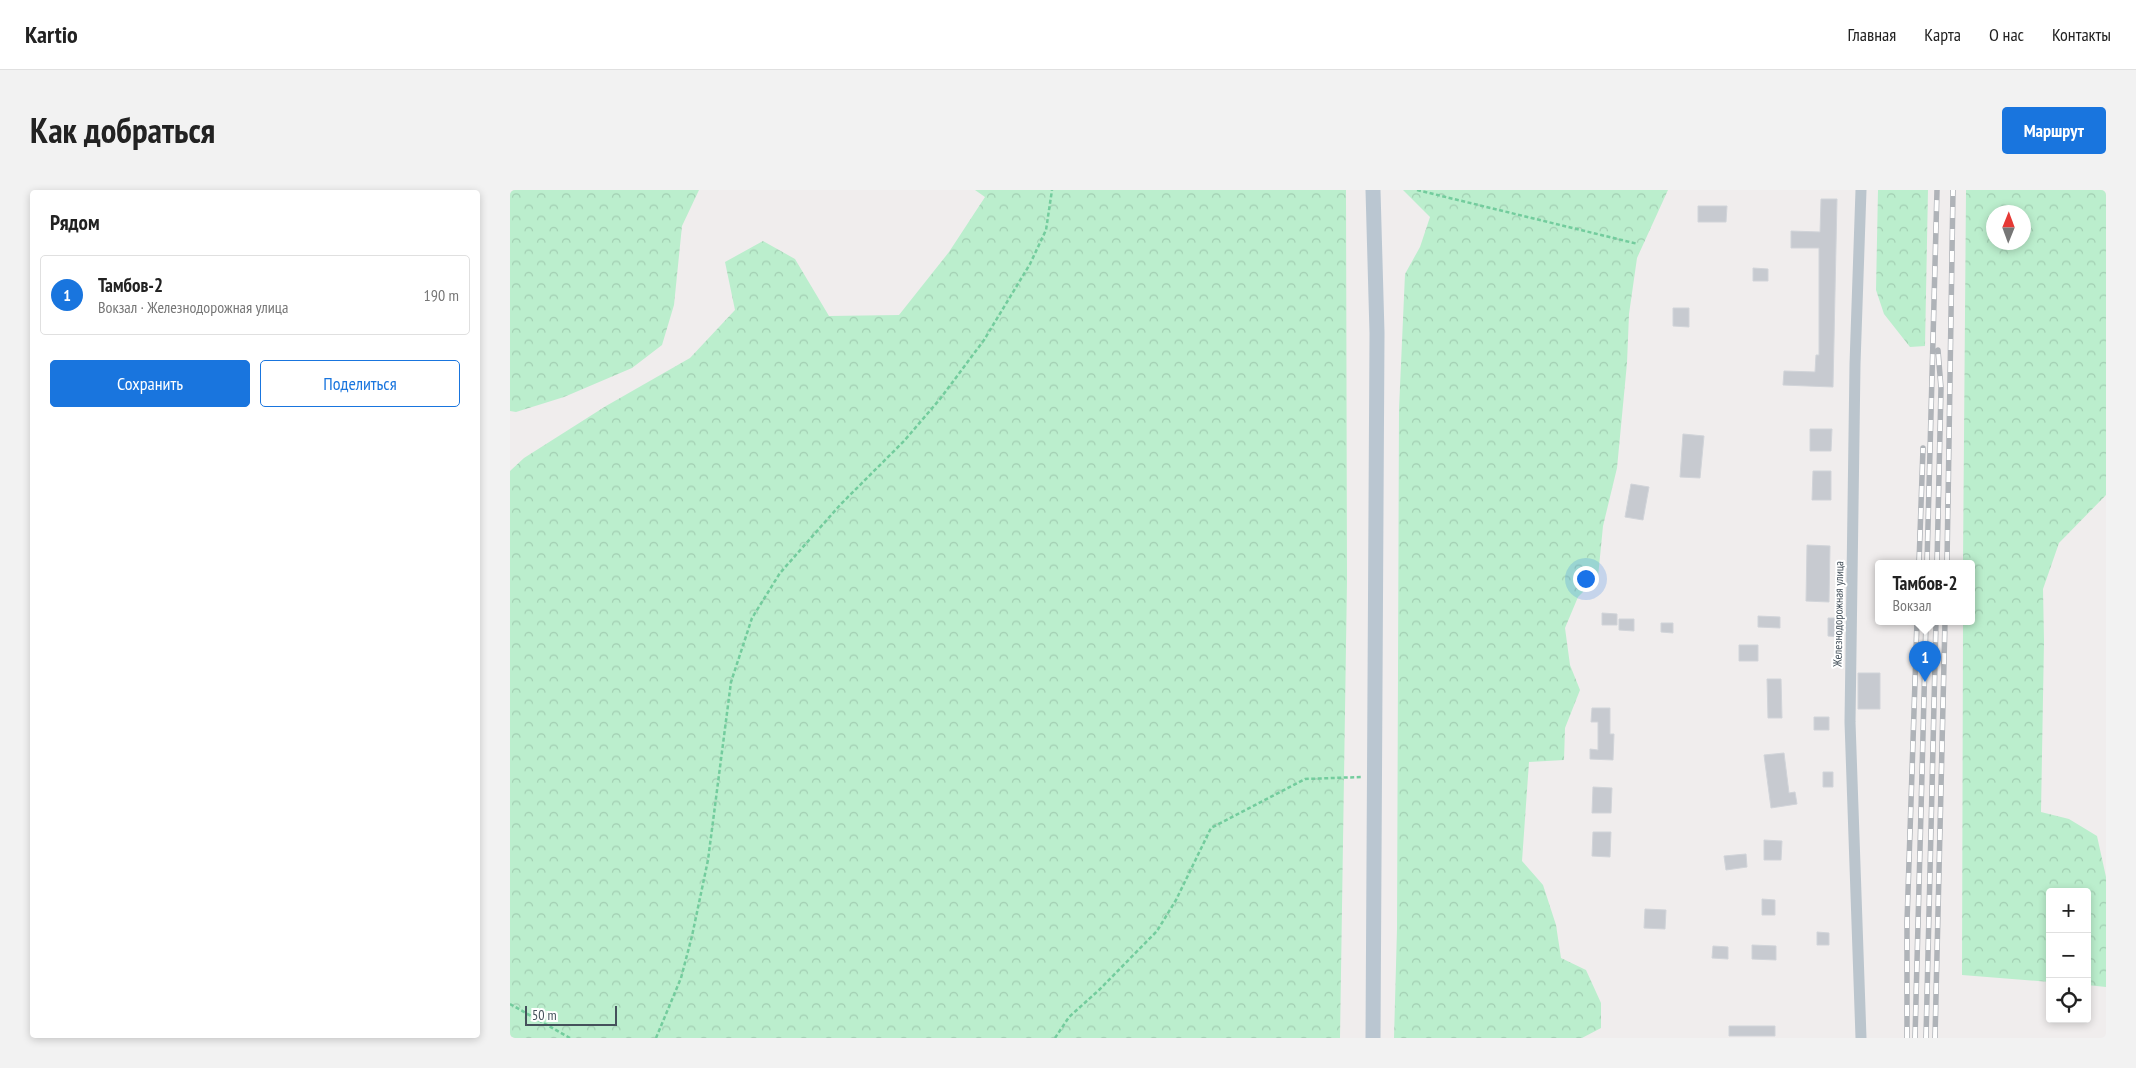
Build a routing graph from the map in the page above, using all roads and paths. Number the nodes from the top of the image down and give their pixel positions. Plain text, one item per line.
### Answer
1 (1052, 190) edge
2 (1373, 190) edge
3 (1417, 190) edge
4 (1861, 190) edge
5 (1638, 244) dead end
6 (1376, 776) junction
7 (510, 1004) edge
8 (570, 1038) edge
9 (656, 1038) edge
10 (1055, 1038) edge
11 (1372, 1038) edge
12 (1861, 1038) edge

1 - 9 path
2 - 6 main road
3 - 5 path
4 - 12 street, Железнодорожная улица
6 - 10 path
6 - 11 main road
7 - 8 path

